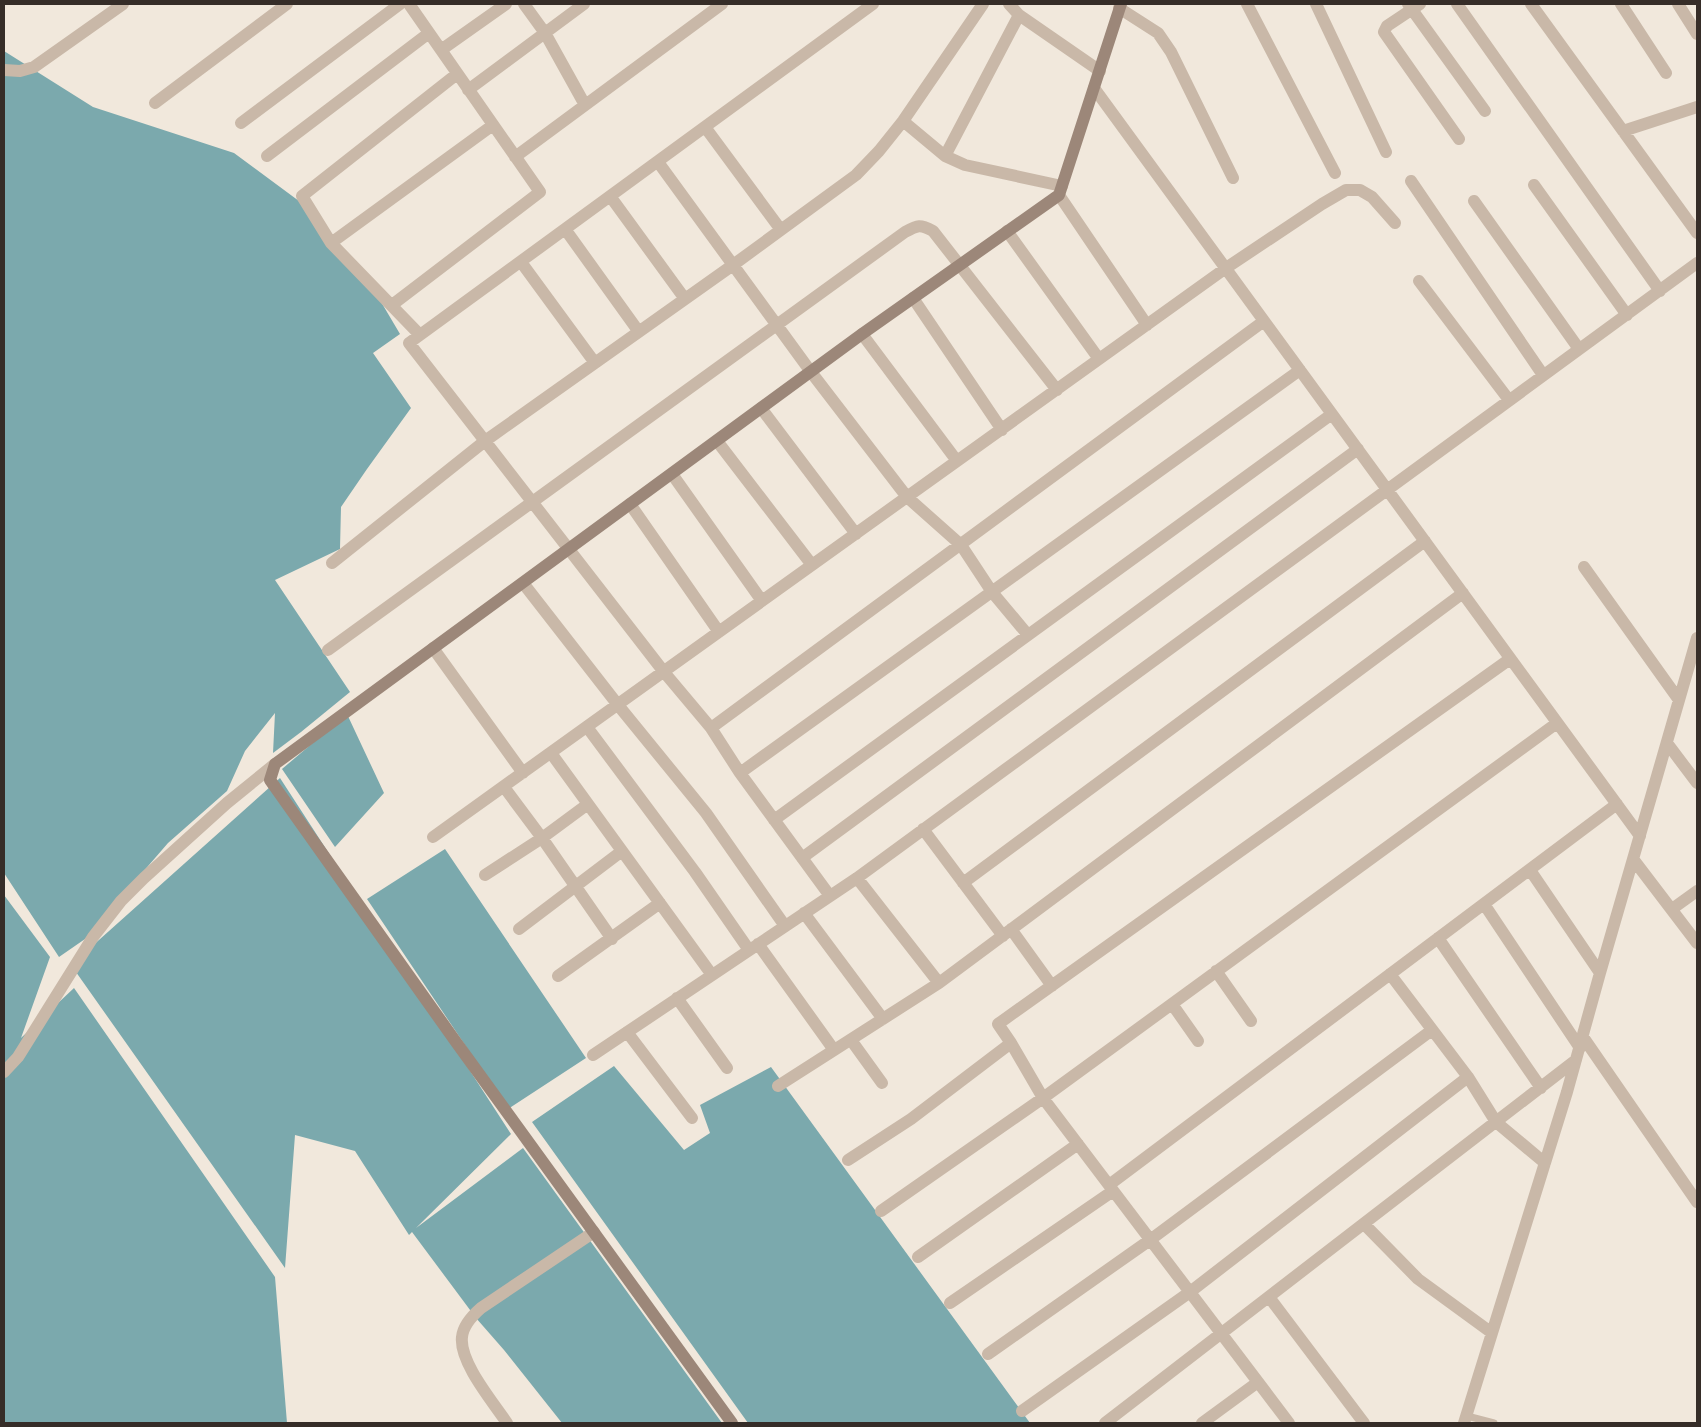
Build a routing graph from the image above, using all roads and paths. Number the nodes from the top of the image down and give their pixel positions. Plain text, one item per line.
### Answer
1 (123, 4) edge
2 (287, 4) edge
3 (400, 4) edge
4 (409, 4) edge
5 (506, 4) edge
6 (524, 4) edge
7 (584, 4) edge
8 (722, 4) edge
9 (873, 4) edge
10 (982, 4) edge
11 (1009, 4) edge
12 (1246, 4) edge
13 (1316, 4) edge
14 (1457, 4) edge
15 (1533, 4) edge
16 (1621, 4) edge
17 (1678, 4) edge
18 (1120, 6) edge
19 (1413, 6) edge
20 (1019, 15) junction
21 (429, 33) junction
22 (545, 33) junction
23 (1697, 34) edge
24 (441, 50) junction
25 (4, 70) edge
26 (1100, 70) junction
27 (1666, 73) dead end
28 (457, 74) junction
29 (1094, 88) junction
30 (468, 90) junction
31 (155, 103) dead end
32 (585, 105) junction
33 (1697, 107) edge
34 (1485, 111) dead end
35 (903, 121) junction
36 (241, 123) dead end
37 (493, 125) junction
38 (705, 127) junction
39 (1623, 131) junction
40 (1459, 140) dead end
41 (1386, 152) dead end
42 (267, 156) dead end
43 (946, 156) junction
44 (515, 157) junction
45 (658, 162) junction
46 (1335, 173) dead end
47 (1233, 178) dead end
48 (1411, 181) dead end
49 (1534, 185) dead end
50 (1060, 190) junction
51 (610, 196) junction
52 (1474, 201) dead end
53 (1395, 223) dead end
54 (565, 229) junction
55 (781, 230) junction
56 (1008, 231) junction
57 (1697, 233) edge
58 (331, 243) junction
59 (521, 262) junction
60 (1697, 263) edge
61 (961, 264) junction
62 (733, 265) junction
63 (1226, 268) junction
64 (1419, 281) dead end
65 (1660, 291) junction
66 (912, 298) junction
67 (685, 299) junction
68 (392, 305) junction
69 (1627, 315) junction
70 (1264, 321) junction
71 (1148, 325) junction
72 (778, 326) junction
73 (639, 332) junction
74 (862, 334) junction
75 (420, 335) junction
76 (1579, 349) junction
77 (1099, 360) junction
78 (595, 363) junction
79 (1300, 370) junction
80 (811, 372) junction
81 (1543, 375) junction
82 (1057, 390) junction
83 (1509, 400) junction
84 (761, 408) junction
85 (1332, 414) junction
86 (1002, 430) junction
87 (717, 440) junction
88 (485, 441) junction
89 (1358, 449) junction
90 (957, 461) junction
91 (672, 474) junction
92 (1388, 490) junction
93 (907, 497) junction
94 (532, 502) junction
95 (630, 504) junction
96 (856, 534) junction
97 (1425, 542) junction
98 (961, 545) junction
99 (569, 549) junction
100 (332, 563) dead end
101 (812, 565) junction
102 (1584, 567) dead end
103 (523, 583) junction
104 (992, 592) junction
105 (1463, 593) junction
106 (762, 602) junction
107 (719, 632) junction
108 (1028, 635) junction
109 (1697, 638) edge
110 (433, 648) junction
111 (328, 650) dead end
112 (1510, 659) junction
113 (1688, 668) junction
114 (664, 672) junction
115 (1697, 680) edge
116 (1679, 700) junction
117 (618, 705) junction
118 (1557, 723) junction
119 (587, 727) junction
120 (711, 728) junction
121 (1667, 743) junction
122 (551, 753) junction
123 (275, 764) junction
124 (523, 773) junction
125 (740, 773) junction
126 (1697, 783) edge
127 (504, 787) junction
128 (588, 804) junction
129 (1617, 804) junction
130 (774, 820) junction
131 (923, 829) junction
132 (1640, 836) junction
133 (434, 837) dead end
134 (542, 838) junction
135 (622, 851) junction
136 (802, 858) junction
137 (1633, 858) junction
138 (1530, 870) junction
139 (485, 875) dead end
140 (858, 878) junction
141 (963, 883) junction
142 (576, 886) junction
143 (1697, 891) edge
144 (830, 896) junction
145 (660, 903) junction
146 (1484, 904) junction
147 (1672, 909) junction
148 (804, 913) junction
149 (786, 926) junction
150 (519, 929) dead end
151 (1007, 932) junction
152 (1438, 938) junction
153 (612, 939) junction
154 (1697, 943) edge
155 (754, 947) junction
156 (1216, 971) junction
157 (712, 974) junction
158 (1390, 974) junction
159 (1600, 974) junction
160 (558, 976) dead end
161 (939, 983) junction
162 (1052, 986) junction
163 (677, 998) junction
164 (1172, 1004) junction
165 (883, 1019) junction
166 (1251, 1022) dead end
167 (1432, 1030) junction
168 (627, 1032) junction
169 (851, 1040) junction
170 (1198, 1041) dead end
171 (1011, 1043) junction
172 (1580, 1049) junction
173 (834, 1050) junction
174 (593, 1054) dead end
175 (727, 1068) dead end
176 (4, 1072) edge
177 (1468, 1077) junction
178 (882, 1082) dead end
179 (778, 1086) dead end
180 (1541, 1088) junction
181 (1043, 1098) junction
182 (692, 1118) dead end
183 (1496, 1122) junction
184 (1078, 1144) junction
185 (848, 1160) dead end
186 (1545, 1163) junction
187 (1111, 1188) junction
188 (1697, 1202) edge
189 (881, 1211) dead end
190 (1364, 1224) junction
191 (594, 1232) junction
192 (1150, 1240) junction
193 (918, 1257) dead end
194 (1190, 1292) junction
195 (1269, 1297) junction
196 (950, 1303) dead end
197 (1221, 1334) junction
198 (1492, 1334) junction
199 (988, 1354) dead end
200 (1258, 1382) junction
201 (1022, 1411) dead end
202 (1466, 1420) edge
203 (507, 1423) edge
204 (732, 1423) edge
205 (1105, 1423) edge
206 (1202, 1423) edge
207 (1289, 1423) edge
208 (1364, 1423) edge
209 (1494, 1423) edge

1 - 25 street
2 - 31 street
3 - 36 street
4 - 21 street
5 - 24 street
6 - 22 street
7 - 22 street
8 - 32 street
9 - 38 street
10 - 35 street
11 - 20 street
12 - 46 street
13 - 41 street
14 - 65 street
15 - 39 street
16 - 27 street
17 - 23 street
18 - 26 street
18 - 47 street
19 - 34 street
19 - 40 street
20 - 26 street
20 - 43 street
21 - 24 street
21 - 42 street
22 - 30 street
22 - 32 street
24 - 28 street
26 - 29 street
28 - 30 street
28 - 58 street
29 - 50 street
29 - 63 street
30 - 37 street
32 - 44 street
33 - 39 street
35 - 43 street
35 - 55 street
37 - 44 street
37 - 58 street
38 - 45 street
38 - 55 street
39 - 57 street
43 - 50 street
44 - 68 street
45 - 51 street
45 - 62 street
48 - 81 street
49 - 69 street
50 - 56 street
50 - 71 street
51 - 54 street
51 - 67 street
52 - 76 street
53 - 63 street
54 - 59 street
54 - 73 street
55 - 62 street
56 - 61 street
56 - 77 street
58 - 68 street
59 - 75 street
59 - 78 street
60 - 65 street
61 - 66 street
61 - 72 street
61 - 82 street
62 - 67 street
62 - 72 street
63 - 70 street
63 - 71 street
64 - 83 street
65 - 69 street
66 - 74 street
66 - 86 street
67 - 73 street
68 - 75 street
69 - 76 street
70 - 79 street
70 - 98 street
71 - 77 street
72 - 80 street
72 - 94 street
73 - 78 street
74 - 80 street
74 - 90 street
75 - 88 street
76 - 81 street
77 - 82 street
78 - 88 street
79 - 85 street
79 - 104 street
80 - 84 street
80 - 93 street
81 - 83 street
82 - 86 street
83 - 92 street
84 - 87 street
84 - 96 street
85 - 89 street
85 - 108 street
86 - 90 street
87 - 91 street
87 - 101 street
88 - 94 street
88 - 100 street
89 - 92 street
89 - 136 street
90 - 93 street
91 - 95 street
91 - 106 street
92 - 97 street
92 - 131 street
93 - 96 street
93 - 98 street
94 - 99 street
94 - 111 street
95 - 99 street
95 - 107 street
96 - 101 street
97 - 105 street
97 - 141 street
98 - 104 street
98 - 120 street
99 - 103 street
99 - 114 street
101 - 106 street
102 - 116 street
103 - 110 street
103 - 117 street
104 - 108 street
104 - 125 street
105 - 112 street
105 - 151 street
106 - 107 street
107 - 114 street
108 - 130 street
109 - 113 street
110 - 123 street
110 - 124 street
112 - 118 street
112 - 162 street
113 - 115 street
113 - 116 street
114 - 117 street
114 - 120 street
116 - 121 street
117 - 119 street
117 - 149 street
118 - 129 street
118 - 156 street
119 - 122 street
119 - 155 street
120 - 125 street
121 - 126 street
121 - 132 street
122 - 124 street
122 - 128 street
123 - 176 street
123 - 191 street
124 - 127 street
125 - 130 street
127 - 133 street
127 - 134 street
128 - 134 street
128 - 135 street
129 - 132 street
129 - 138 street
130 - 136 street
131 - 140 street
131 - 141 street
132 - 137 street
134 - 139 street
134 - 142 street
135 - 142 street
135 - 145 street
136 - 144 street
137 - 147 street
137 - 159 street
138 - 146 street
138 - 159 street
140 - 144 street
140 - 161 street
141 - 151 street
142 - 150 street
142 - 153 street
143 - 147 street
144 - 148 street
145 - 153 street
145 - 157 street
146 - 152 street
146 - 172 street
147 - 154 street
148 - 149 street
148 - 165 street
149 - 155 street
151 - 161 street
151 - 162 street
152 - 158 street
152 - 180 street
153 - 160 street
155 - 157 street
155 - 173 street
156 - 164 street
156 - 166 street
157 - 163 street
158 - 167 street
158 - 187 street
159 - 172 street
161 - 165 street
162 - 171 street
163 - 168 street
163 - 175 street
164 - 170 street
164 - 181 street
165 - 169 street
167 - 177 street
167 - 192 street
168 - 174 street
168 - 182 street
169 - 173 street
169 - 178 street
171 - 181 street
171 - 185 street
172 - 180 street
172 - 186 street
172 - 188 street
173 - 179 street
177 - 183 street
177 - 194 street
180 - 183 street
181 - 184 street
181 - 189 street
183 - 186 street
183 - 190 street
184 - 187 street
184 - 193 street
186 - 198 street
187 - 192 street
187 - 196 street
190 - 195 street
190 - 198 street
191 - 203 street
191 - 204 street
192 - 194 street
192 - 199 street
194 - 197 street
194 - 201 street
195 - 197 street
195 - 208 street
197 - 200 street
197 - 205 street
198 - 202 street
200 - 206 street
200 - 207 street
202 - 209 lane

